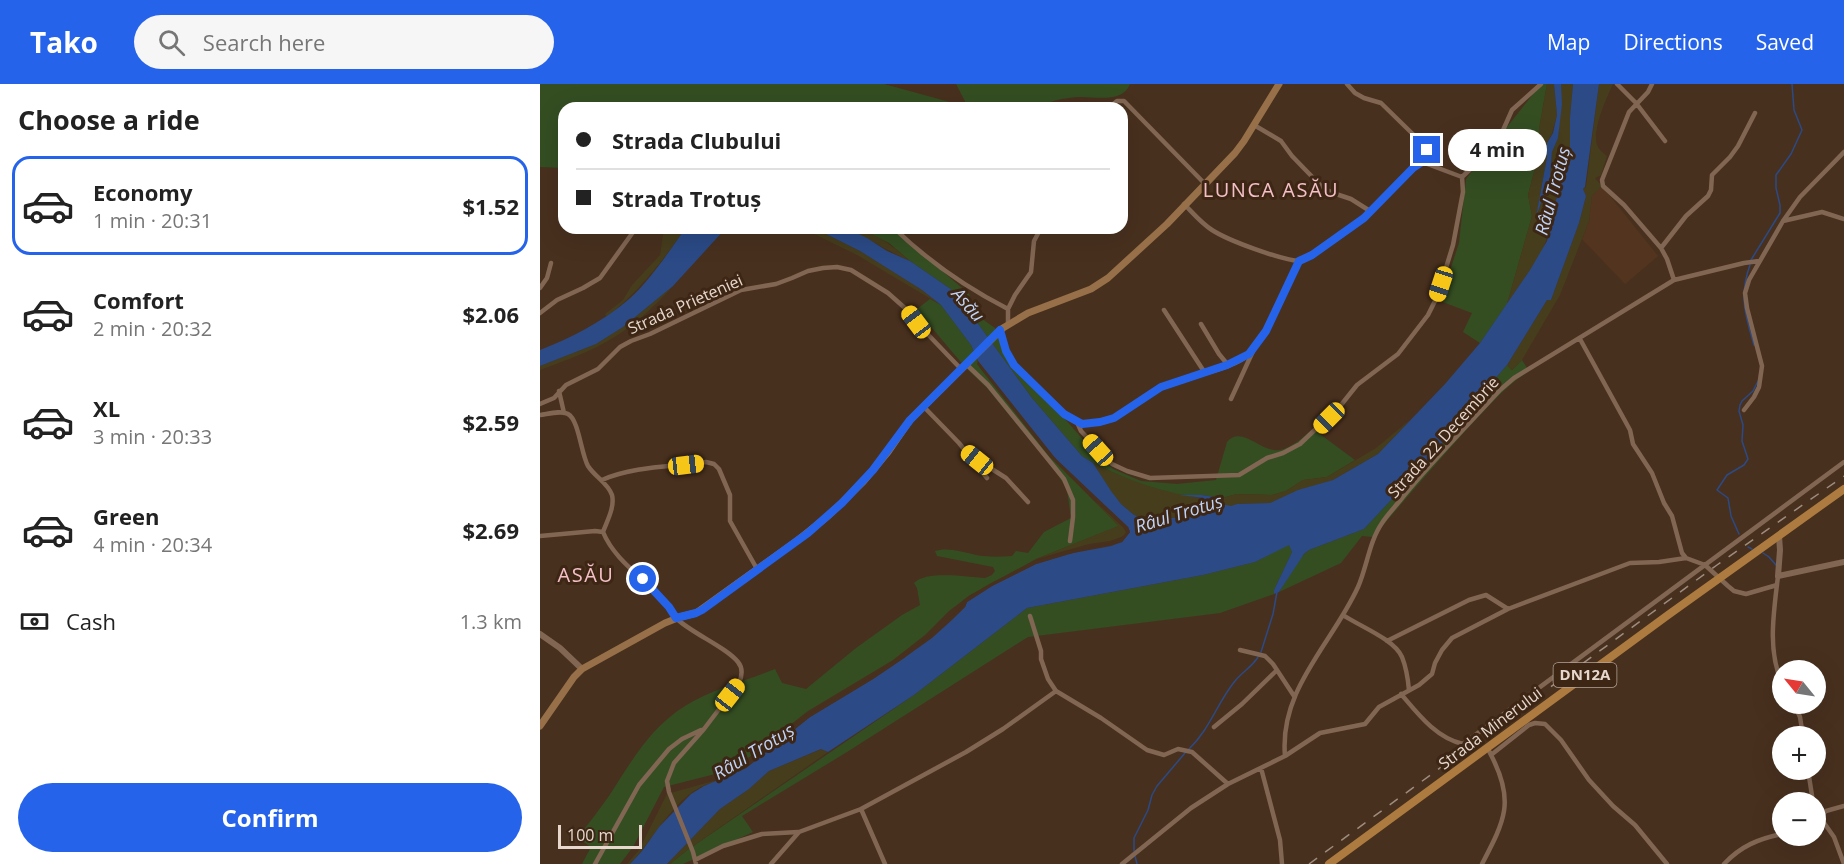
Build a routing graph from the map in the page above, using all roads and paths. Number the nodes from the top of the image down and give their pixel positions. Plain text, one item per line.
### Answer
1 (1279, 84) edge
2 (1347, 84) edge
3 (1541, 84) edge
4 (1617, 84) edge
5 (1652, 84) edge
6 (1636, 103) junction
7 (1128, 105) edge
8 (1755, 113) dead end
9 (1254, 124) junction
10 (1665, 141) dead end
11 (1844, 152) edge
12 (1422, 162) junction
13 (1462, 177) junction
14 (1204, 184) junction
15 (1184, 204) junction
16 (1370, 211) junction
17 (1844, 219) edge
18 (1783, 220) junction
19 (632, 234) edge
20 (901, 234) edge
21 (1038, 234) edge
22 (1660, 248) junction
23 (1299, 261) junction
24 (1754, 262) junction
25 (551, 263) dead end
26 (1674, 280) junction
27 (540, 288) edge
28 (1008, 309) junction
29 (1164, 310) dead end
30 (540, 313) edge
31 (1008, 324) junction
32 (1201, 324) dead end
33 (1000, 330) junction
34 (1580, 339) junction
35 (1254, 350) junction
36 (1228, 365) junction
37 (963, 367) junction
38 (1205, 373) junction
39 (559, 392) junction
40 (1231, 399) dead end
41 (540, 404) edge
42 (924, 407) junction
43 (1744, 410) dead end
44 (564, 413) junction
45 (540, 415) edge
46 (1077, 422) junction
47 (964, 450) junction
48 (1844, 462) edge
49 (987, 478) dead end
50 (602, 480) junction
51 (1844, 489) edge
52 (1028, 502) dead end
53 (603, 532) junction
54 (540, 536) edge
55 (1779, 536) junction
56 (1070, 541) dead end
57 (1686, 558) junction
58 (1844, 561) edge
59 (1705, 565) junction
60 (756, 569) junction
61 (1778, 576) junction
62 (1719, 578) junction
63 (1777, 585) junction
64 (1508, 609) junction
65 (1343, 615) junction
66 (1030, 616) dead end
67 (676, 618) junction
68 (540, 634) edge
69 (1387, 641) junction
70 (1240, 650) dead end
71 (1775, 660) edge
72 (582, 669) junction
73 (1276, 671) junction
74 (1409, 690) junction
75 (1056, 691) junction
76 (1401, 694) junction
77 (1294, 696) junction
78 (540, 726) edge
79 (1214, 727) dead end
80 (704, 729) junction
81 (1489, 751) junction
82 (1285, 756) junction
83 (1260, 768) junction
84 (1228, 784) junction
85 (1844, 806) edge
86 (861, 809) junction
87 (1826, 812) edge
88 (1826, 828) edge
89 (799, 832) junction
90 (1772, 837) edge
91 (695, 862) edge
92 (595, 864) edge
93 (771, 864) edge
94 (885, 864) edge
95 (1122, 864) edge
96 (1282, 864) edge
97 (1329, 864) edge
98 (1482, 864) edge
99 (1667, 864) edge
100 (1724, 864) edge
101 (1844, 864) edge

1 - 9 main road
2 - 12 street
3 - 13 street
4 - 6 street
5 - 6 street
6 - 10 street
6 - 22 street
7 - 14 street
8 - 22 street
9 - 14 main road
9 - 16 street
11 - 18 street
12 - 13 street
12 - 16 street
13 - 46 street
14 - 15 main road
15 - 23 street
15 - 31 main road
16 - 23 street
17 - 18 street
18 - 24 street
19 - 30 street
20 - 28 street
21 - 28 street
22 - 26 street
23 - 35 street
24 - 26 street, Strada 22 Decembrie
24 - 43 street
25 - 27 street
26 - 34 street, Strada 22 Decembrie
28 - 31 street
29 - 38 street
31 - 33 main road
32 - 36 street
33 - 37 main road
33 - 46 street
34 - 57 street
34 - 65 street, Strada 22 Decembrie
35 - 36 street
35 - 40 street
36 - 38 street
37 - 39 street, Strada Prieteniei
37 - 42 main road
37 - 56 street, Strada Prieteniei
38 - 46 street
39 - 41 street, Strada Prieteniei
39 - 44 street
42 - 47 street
42 - 60 main road
44 - 45 street
44 - 50 street
47 - 49 street
47 - 52 street
48 - 59 street, Strada Minerului
50 - 53 street
50 - 60 street
51 - 55 main road, Strada Minerului / DN12A
53 - 54 street
53 - 67 street
55 - 61 street
55 - 62 main road, Strada Minerului / DN12A
57 - 59 street
57 - 64 street
58 - 61 street
59 - 62 street
59 - 76 street, Strada Minerului
60 - 67 main road
61 - 63 street
62 - 63 street
62 - 81 main road, Strada Minerului / DN12A
63 - 71 street
64 - 69 street
64 - 74 street
65 - 69 street
65 - 77 street, Strada 22 Decembrie
66 - 75 street
67 - 72 main road
67 - 80 street
68 - 72 street
69 - 74 street
70 - 73 street
72 - 78 main road
73 - 77 street
73 - 79 street
74 - 76 street
75 - 84 street
75 - 86 street
76 - 82 street
77 - 82 street, Strada 22 Decembrie
80 - 91 street
80 - 92 street
81 - 97 main road, Strada Minerului / DN12A
81 - 98 street
81 - 99 street
82 - 83 street
83 - 84 street
83 - 96 street
84 - 95 street
85 - 87 street
86 - 89 street
86 - 94 street
88 - 101 street
89 - 91 street
89 - 93 street
90 - 100 street

